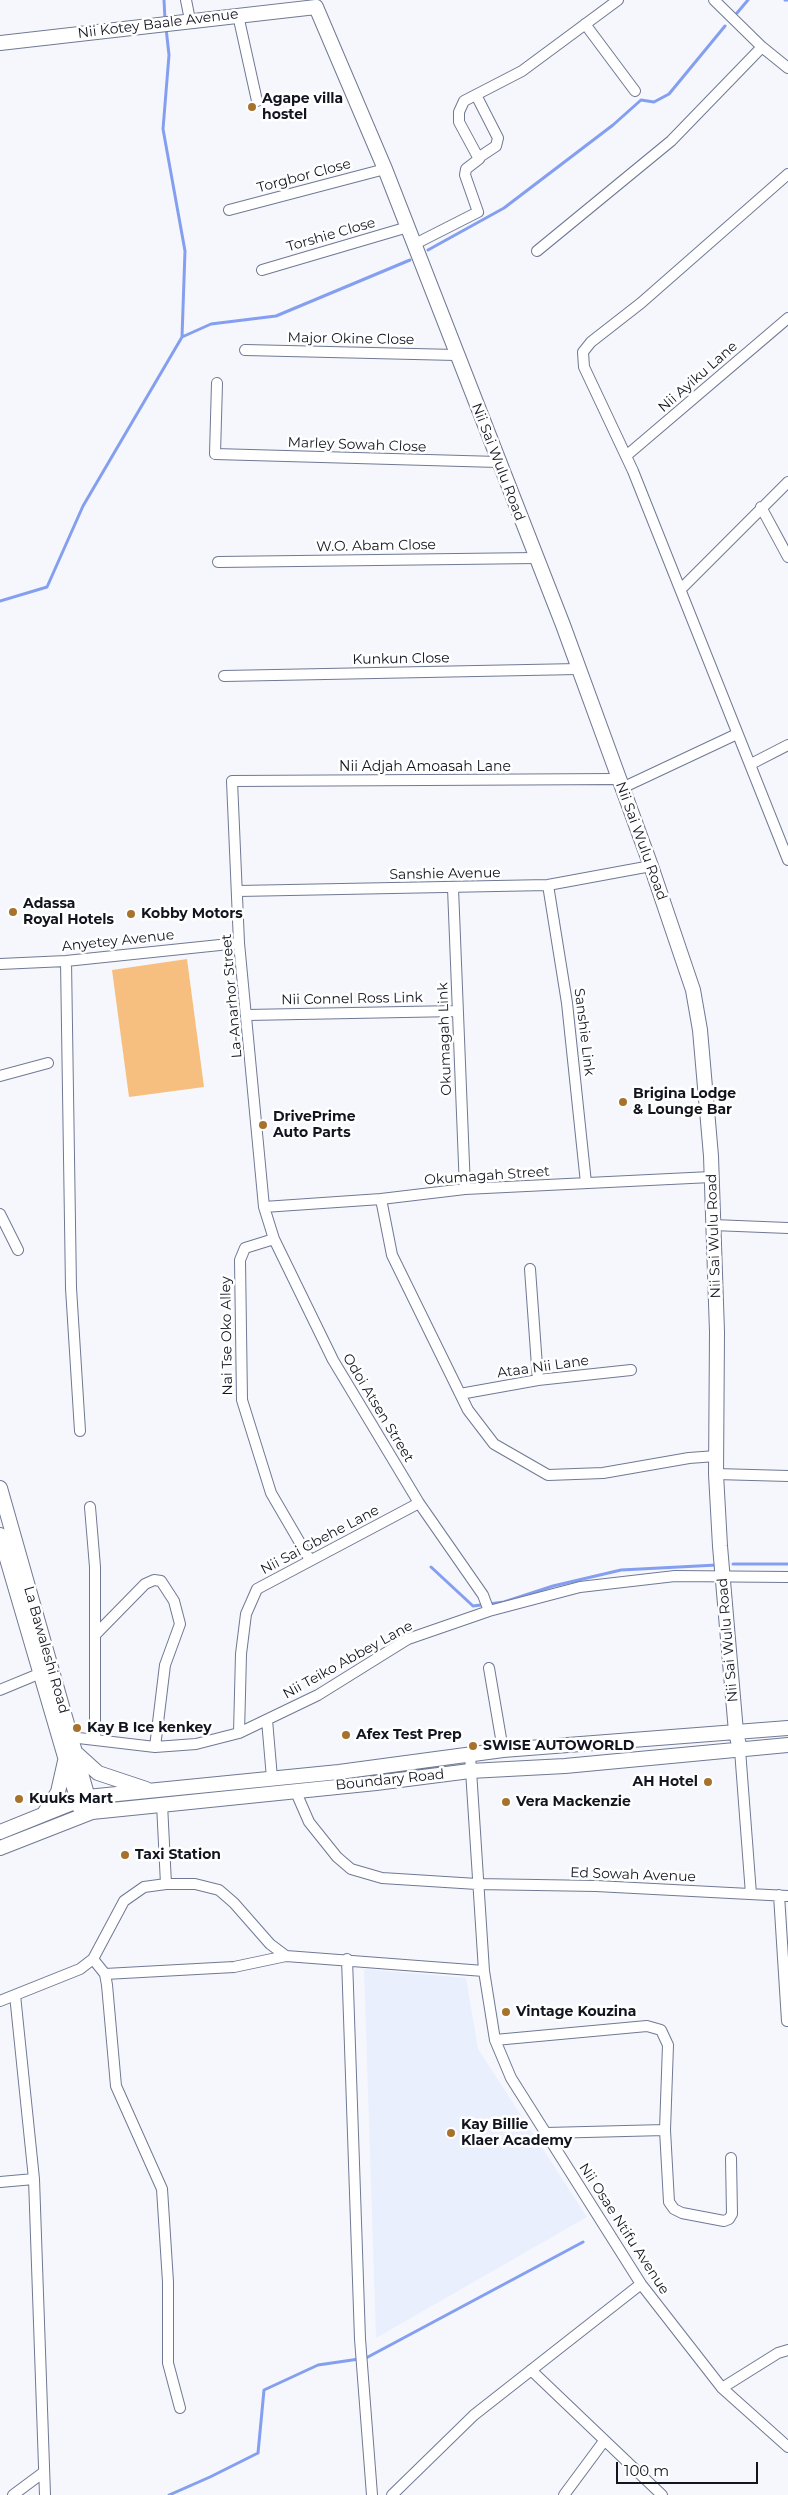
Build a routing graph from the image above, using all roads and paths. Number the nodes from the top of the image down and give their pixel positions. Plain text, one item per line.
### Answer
1 (186, 0) edge
2 (618, 0) edge
3 (714, 0) edge
4 (315, 3) edge
5 (238, 15) junction
6 (187, 21) junction
7 (586, 24) junction
8 (0, 42) edge
9 (762, 47) junction
10 (788, 68) edge
11 (635, 91) dead end
12 (476, 95) junction
13 (257, 101) dead end
14 (478, 158) junction
15 (385, 169) junction
16 (788, 174) edge
17 (229, 210) dead end
18 (408, 227) junction
19 (415, 244) junction
20 (537, 251) dead end
21 (262, 270) dead end
22 (788, 318) edge
23 (245, 350) dead end
24 (456, 355) junction
25 (217, 383) dead end
26 (626, 456) junction
27 (498, 462) junction
28 (788, 482) edge
29 (761, 507) junction
30 (788, 557) edge
31 (536, 558) junction
32 (218, 562) dead end
33 (681, 589) junction
34 (578, 669) junction
35 (224, 676) dead end
36 (737, 734) junction
37 (788, 745) edge
38 (750, 764) junction
39 (232, 781) joint
40 (620, 783) junction
41 (788, 860) edge
42 (651, 866) junction
43 (548, 885) junction
44 (453, 888) junction
45 (238, 891) junction
46 (239, 942) junction
47 (66, 960) junction
48 (0, 964) edge
49 (457, 1011) junction
50 (247, 1015) junction
51 (48, 1063) dead end
52 (0, 1076) edge
53 (712, 1177) junction
54 (586, 1184) junction
55 (465, 1189) junction
56 (381, 1200) junction
57 (264, 1207) junction
58 (0, 1214) edge
59 (713, 1225) junction
60 (788, 1228) edge
61 (274, 1239) junction
62 (18, 1250) dead end
63 (530, 1268) dead end
64 (631, 1370) dead end
65 (538, 1380) junction
66 (460, 1394) junction
67 (80, 1431) dead end
68 (716, 1456) junction
69 (716, 1474) junction
70 (788, 1476) edge
71 (0, 1488) edge
72 (419, 1503) junction
73 (90, 1507) dead end
74 (0, 1535) edge
75 (310, 1560) junction
76 (788, 1576) edge
77 (723, 1577) junction
78 (488, 1609) junction
79 (95, 1635) junction
80 (489, 1668) dead end
81 (41, 1673) junction
82 (0, 1690) edge
83 (267, 1720) junction
84 (788, 1728) edge
85 (736, 1732) junction
86 (239, 1733) junction
87 (70, 1737) junction
88 (95, 1739) junction
89 (788, 1745) edge
90 (155, 1747) junction
91 (503, 1750) junction
92 (740, 1750) junction
93 (470, 1755) junction
94 (70, 1756) junction
95 (470, 1771) junction
96 (272, 1778) junction
97 (295, 1790) junction
98 (154, 1791) junction
99 (82, 1798) junction
100 (162, 1804) junction
101 (44, 1813) junction
102 (87, 1813) junction
103 (0, 1832) edge
104 (0, 1848) edge
105 (166, 1884) junction
106 (477, 1884) junction
107 (751, 1894) junction
108 (783, 1895) edge
109 (286, 1956) junction
110 (93, 1959) junction
111 (347, 1959) junction
112 (484, 1972) junction
113 (105, 1974) junction
114 (15, 1995) junction
115 (0, 2001) edge
116 (787, 2021) edge
117 (495, 2040) junction
118 (665, 2130) junction
119 (546, 2133) junction
120 (731, 2158) dead end
121 (34, 2179) junction
122 (0, 2182) edge
123 (641, 2284) junction
124 (788, 2350) edge
125 (531, 2370) junction
126 (722, 2388) junction
127 (180, 2408) dead end
128 (604, 2441) junction
129 (788, 2447) edge
130 (44, 2472) junction
131 (12, 2495) edge
132 (45, 2495) edge
133 (372, 2495) edge
134 (392, 2495) edge
135 (564, 2495) edge
136 (662, 2495) edge

1 - 6 street
2 - 7 street
3 - 9 street
4 - 5 main road, Nii Kotey Baale Avenue
4 - 15 main road, Nii Sai Wulu Road
5 - 6 main road, Nii Kotey Baale Avenue
5 - 13 street
6 - 8 main road, Nii Kotey Baale Avenue
7 - 11 street
7 - 12 street
9 - 10 street
9 - 20 street
12 - 14 street
12 - 14 street
14 - 19 street
15 - 17 street, Torgbor Close
15 - 18 main road, Nii Sai Wulu Road
16 - 26 street
18 - 19 main road, Nii Sai Wulu Road
18 - 21 street, Torshie Close
19 - 24 main road, Nii Sai Wulu Road
22 - 26 street, Nii Ayiku Lane
23 - 24 street, Major Okine Close
24 - 27 main road, Nii Sai Wulu Road
25 - 27 street, Marley Sowah Close
26 - 33 street
27 - 31 main road, Nii Sai Wulu Road
28 - 29 street
29 - 30 street
29 - 33 street
31 - 32 street, W.O. Abam Close
31 - 34 main road, Nii Sai Wulu Road
33 - 36 street
34 - 35 street, Kunkun Close
34 - 40 main road, Nii Sai Wulu Road
36 - 38 street
36 - 40 street
37 - 38 street
38 - 41 street
39 - 40 street, Nii Adjah Amoasah Lane
39 - 45 street, La-Anarhor Street
40 - 42 main road, Nii Sai Wulu Road
42 - 43 street, Sanshie Avenue
42 - 53 main road, Nii Sai Wulu Road
43 - 44 street, Sanshie Avenue
43 - 54 street, Sanshie Link
44 - 45 street, Sanshie Avenue
44 - 49 street, Okumagah Link
45 - 46 street, La-Anarhor Street
46 - 47 street, Anyetey Avenue
46 - 50 street, La-Anarhor Street
47 - 48 street, Anyetey Avenue
47 - 67 street
49 - 50 street, Nii Connel Ross Link
49 - 55 street, Okumagah Link
50 - 57 street, La-Anarhor Street
51 - 52 street
53 - 54 street, Okumagah Street
53 - 59 main road, Nii Sai Wulu Road
54 - 55 street, Okumagah Street
55 - 56 street, Okumagah Street
56 - 57 street, Okumagah Street
56 - 66 street
57 - 61 street, Odoi Atsen Street
58 - 62 street
59 - 60 street
59 - 68 main road, Nii Sai Wulu Road
61 - 72 street, Odoi Atsen Street
61 - 75 street, Nai Tse Oko Alley
63 - 65 street
64 - 65 street, Ataa Nii Lane
65 - 66 street, Ataa Nii Lane
66 - 68 street
68 - 69 main road, Nii Sai Wulu Road
69 - 70 street
69 - 77 main road, Nii Sai Wulu Road
71 - 87 main road, La Bawaleshi Road
72 - 75 street, Nii Sai Gbehe Lane
72 - 78 street, Odoi Atsen Street
73 - 79 street
74 - 81 main road, La Bawaleshi Road
75 - 86 street, Nii Sai Gbehe Lane
76 - 77 street, Nii Teiko Abbey Lane
77 - 78 street, Nii Teiko Abbey Lane
77 - 85 main road, Nii Sai Wulu Road
78 - 83 street, Nii Teiko Abbey Lane
79 - 88 street
79 - 90 street
80 - 91 street
81 - 82 street
81 - 94 main road, La Bawaleshi Road
83 - 86 street, Nii Teiko Abbey Lane
83 - 96 street
84 - 85 main road, Boundary Road
85 - 91 main road, Boundary Road
85 - 92 main road, Nii Sai Wulu Road
86 - 90 street, Nii Teiko Abbey Lane
87 - 88 street, Nii Teiko Abbey Lane
87 - 94 main road, La Bawaleshi Road
88 - 90 street, Nii Teiko Abbey Lane
89 - 92 main road, Boundary Road
91 - 93 main road, Boundary Road
92 - 95 main road, Boundary Road
92 - 107 street
93 - 95 street, Nii Osae Ntifu Avenue
93 - 96 main road, Boundary Road
94 - 98 main road
94 - 99 main road, La Bawaleshi Road
94 - 101 main road
95 - 97 main road, Boundary Road
95 - 106 street, Nii Osae Ntifu Avenue
96 - 98 main road, Boundary Road
97 - 100 main road, Boundary Road
97 - 106 street, Ed Sowah Avenue
98 - 99 main road, Boundary Road
99 - 101 main road, Boundary Road
99 - 102 main road, La Bawaleshi Road
100 - 102 main road, Boundary Road
100 - 105 street
101 - 103 main road, Boundary Road
102 - 104 main road, Boundary Road
105 - 109 street
105 - 110 street
106 - 107 street, Ed Sowah Avenue
106 - 112 street, Nii Osae Ntifu Avenue
107 - 108 street, Ed Sowah Avenue
108 - 116 street
109 - 111 street
109 - 113 street
110 - 113 street
110 - 114 street
111 - 112 street
111 - 133 street
112 - 117 street, Nii Osae Ntifu Avenue
113 - 127 street
114 - 115 street
114 - 121 street
117 - 118 street
117 - 119 street, Nii Osae Ntifu Avenue
118 - 119 street
118 - 120 street
119 - 123 street, Nii Osae Ntifu Avenue
121 - 122 street
121 - 130 street
123 - 125 street
123 - 126 street, Nii Osae Ntifu Avenue
124 - 126 street
125 - 128 street
125 - 134 street
126 - 129 street, Nii Osae Ntifu Avenue
128 - 135 street
128 - 136 street
130 - 131 street
130 - 132 street

